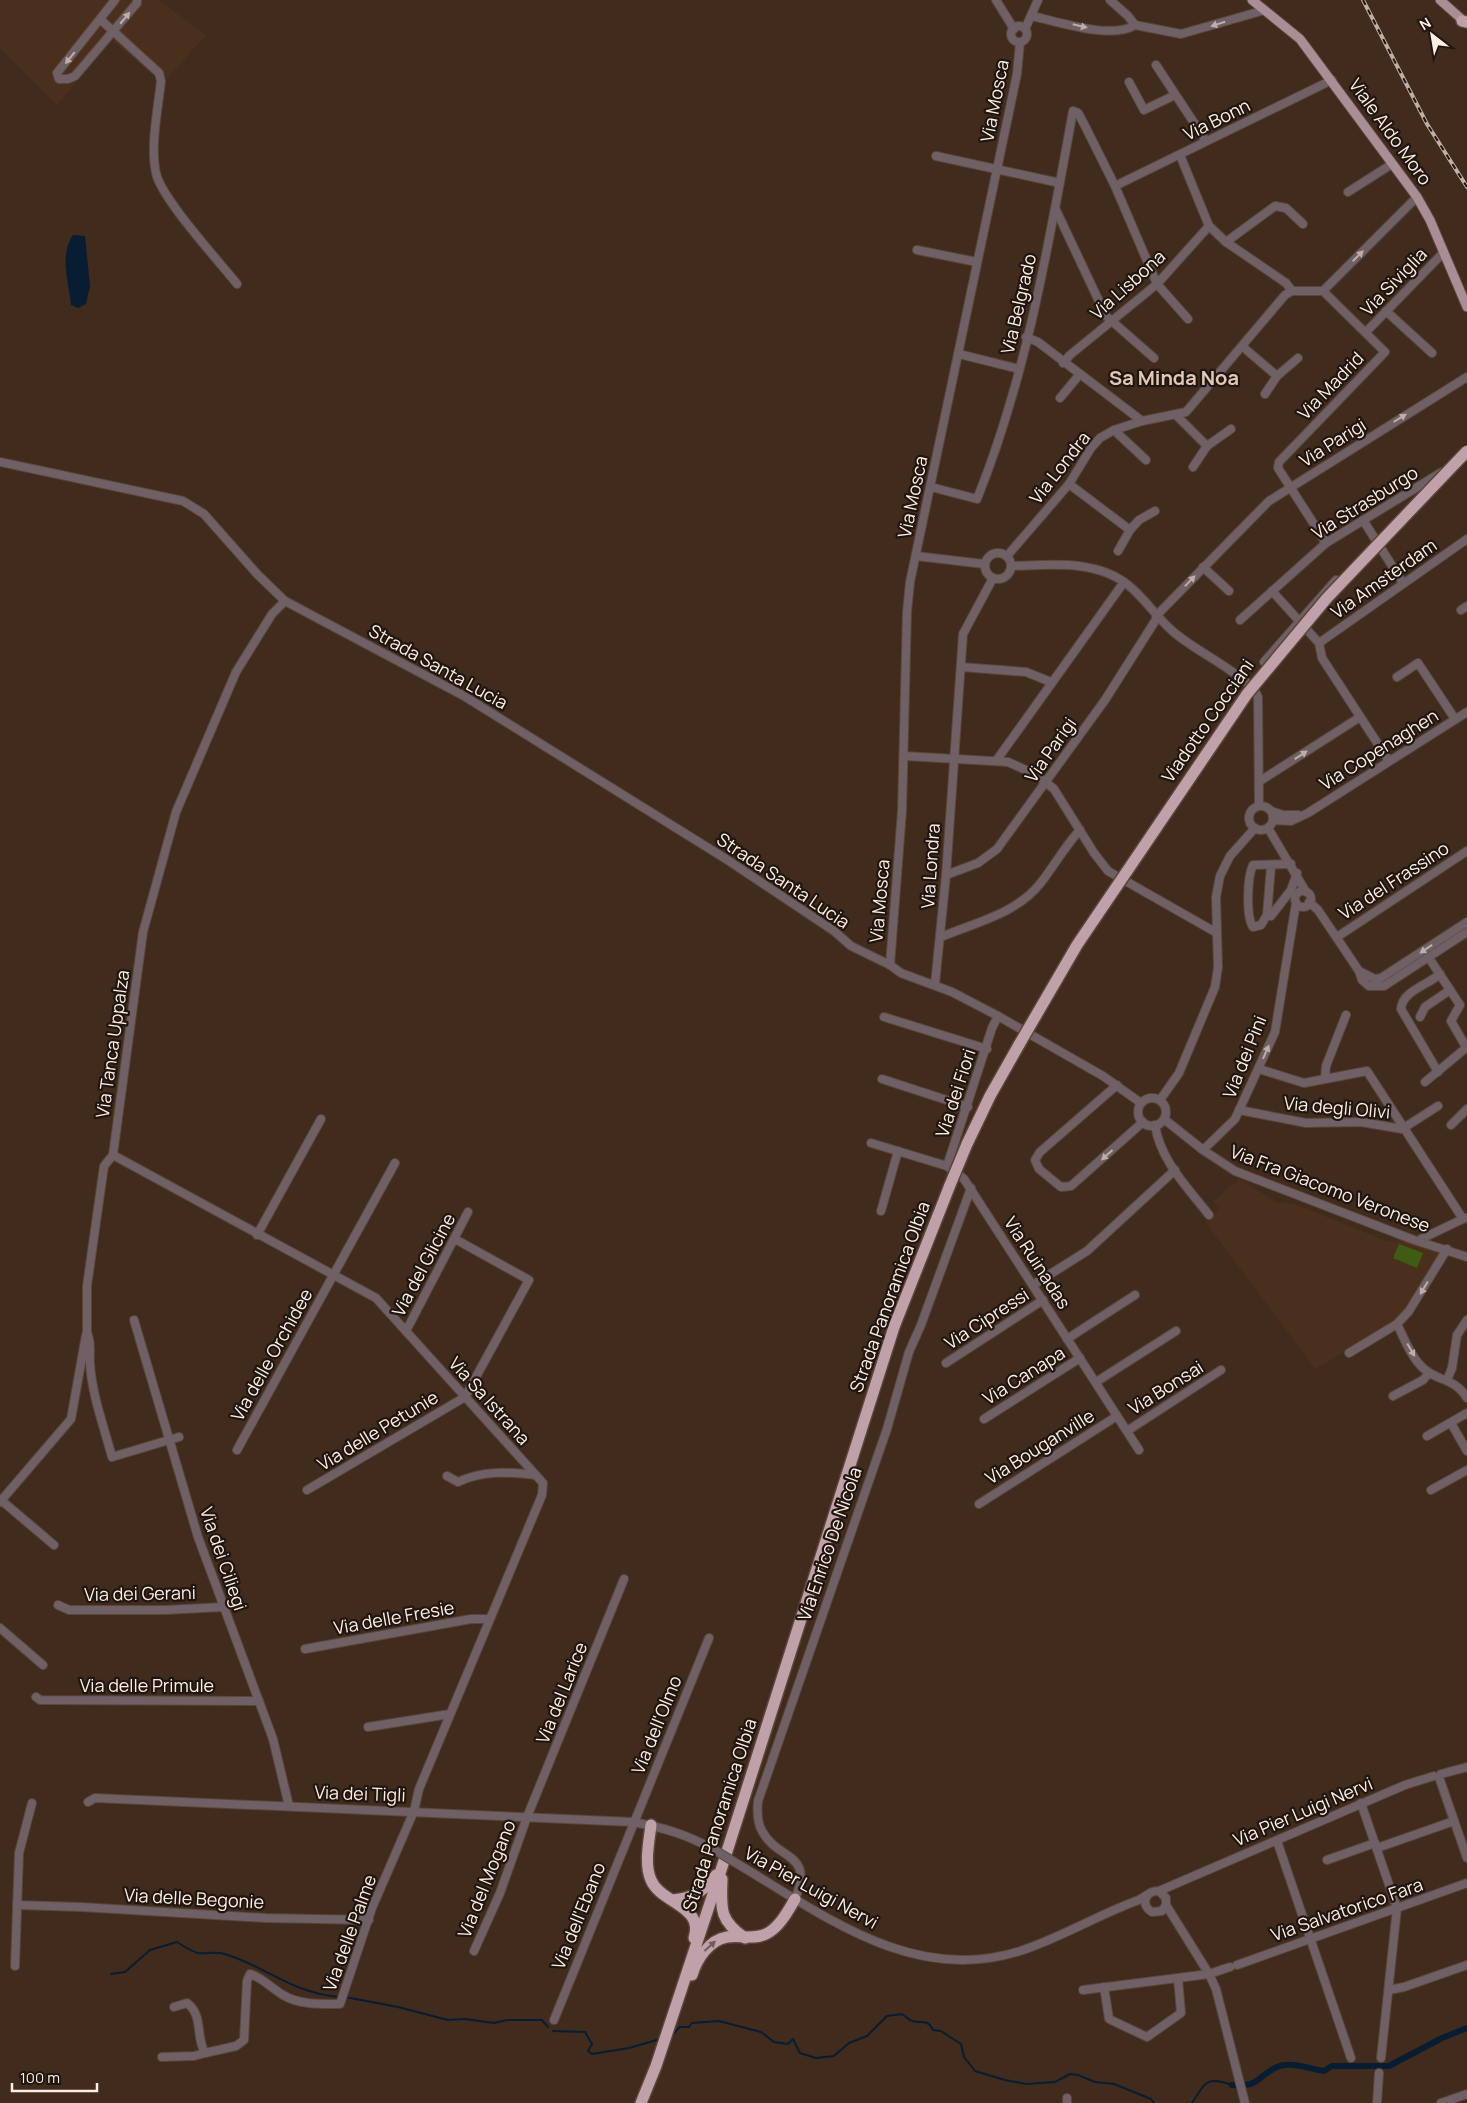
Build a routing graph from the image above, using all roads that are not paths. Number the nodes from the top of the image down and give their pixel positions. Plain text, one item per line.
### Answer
1 (115, 0) edge
2 (137, 0) edge
3 (996, 0) edge
4 (1038, 0) edge
5 (1110, 0) edge
6 (1252, 0) edge
7 (1440, 0) edge
8 (1265, 10) junction
9 (1032, 16) junction
10 (101, 20) junction
11 (1465, 22) edge
12 (1135, 25) junction
13 (1014, 29) junction
14 (1025, 29) junction
15 (114, 32) junction
16 (1020, 42) junction
17 (1156, 65) dead end
18 (1332, 80) junction
19 (1129, 82) dead end
20 (1175, 95) junction
21 (1206, 141) junction
22 (1180, 155) junction
23 (936, 156) dead end
24 (1392, 164) junction
25 (997, 169) junction
26 (1060, 183) junction
27 (1116, 186) junction
28 (1348, 192) dead end
29 (1417, 197) junction
30 (1056, 210) junction
31 (1303, 224) dead end
32 (1209, 226) junction
33 (1226, 242) junction
34 (917, 250) dead end
35 (1444, 252) junction
36 (977, 262) junction
37 (237, 284) dead end
38 (1157, 284) junction
39 (1292, 291) junction
40 (1323, 291) junction
41 (1467, 307) edge
42 (1386, 311) junction
43 (1188, 319) dead end
44 (1110, 322) junction
45 (1366, 332) junction
46 (1026, 337) junction
47 (1243, 347) junction
48 (1432, 352) dead end
49 (959, 354) junction
50 (1154, 358) dead end
51 (1298, 358) dead end
52 (1063, 363) junction
53 (1019, 368) junction
54 (1080, 374) junction
55 (1277, 376) junction
56 (1467, 377) edge
57 (1265, 394) dead end
58 (1060, 398) dead end
59 (1176, 415) junction
60 (1142, 421) junction
61 (1231, 429) dead end
62 (1114, 430) junction
63 (1207, 446) junction
64 (1467, 451) edge
65 (1467, 457) edge
66 (1146, 460) dead end
67 (0, 462) edge
68 (1193, 467) dead end
69 (1069, 484) junction
70 (931, 487) junction
71 (1289, 487) junction
72 (1155, 511) dead end
73 (1363, 520) junction
74 (1130, 530) junction
75 (1467, 539) edge
76 (1326, 543) junction
77 (1118, 551) dead end
78 (916, 556) junction
79 (1007, 556) junction
80 (984, 564) junction
81 (1011, 566) junction
82 (1203, 567) junction
83 (993, 578) junction
84 (1336, 580) dead end
85 (1124, 582) junction
86 (1403, 583) junction
87 (1230, 591) dead end
88 (1272, 591) junction
89 (285, 601) junction
90 (1157, 617) junction
91 (1240, 620) dead end
92 (1300, 621) junction
93 (1319, 643) junction
94 (1264, 662) dead end
95 (961, 667) junction
96 (1397, 677) dead end
97 (1051, 682) junction
98 (1467, 712) edge
99 (1360, 717) junction
100 (1455, 719) junction
101 (904, 756) junction
102 (954, 758) junction
103 (996, 761) junction
104 (1389, 761) junction
105 (1260, 781) junction
106 (1047, 782) junction
107 (1259, 806) junction
108 (1271, 811) junction
109 (1308, 813) junction
110 (1273, 820) junction
111 (1255, 828) junction
112 (1268, 828) junction
113 (1080, 830) junction
114 (1467, 851) edge
115 (1291, 864) junction
116 (1271, 866) junction
117 (1297, 873) junction
118 (946, 875) junction
119 (1306, 892) junction
120 (1294, 896) junction
121 (1310, 902) junction
122 (1271, 916) dead end
123 (1467, 922) edge
124 (1467, 932) edge
125 (1217, 933) junction
126 (941, 937) junction
127 (1337, 937) junction
128 (1428, 958) junction
129 (890, 965) junction
130 (1360, 971) junction
131 (1440, 974) junction
132 (935, 984) junction
133 (1450, 990) junction
134 (988, 1011) junction
135 (1346, 1015) dead end
136 (998, 1016) junction
137 (884, 1017) dead end
138 (1420, 1017) dead end
139 (1007, 1021) junction
140 (992, 1028) junction
141 (1020, 1043) joint
142 (1467, 1047) edge
143 (986, 1049) junction
144 (1259, 1069) junction
145 (1438, 1072) junction
146 (1325, 1078) junction
147 (882, 1079) dead end
148 (1425, 1082) dead end
149 (1116, 1085) junction
150 (1160, 1100) junction
151 (1141, 1103) junction
152 (1438, 1106) dead end
153 (968, 1107) junction
154 (1467, 1109) edge
155 (1239, 1110) junction
156 (321, 1119) dead end
157 (1164, 1119) junction
158 (1143, 1122) junction
159 (1450, 1125) dead end
160 (1155, 1126) junction
161 (1402, 1128) junction
162 (871, 1143) dead end
163 (1203, 1150) junction
164 (898, 1151) junction
165 (114, 1156) junction
166 (395, 1163) dead end
167 (948, 1166) junction
168 (1175, 1170) junction
169 (970, 1188) junction
170 (880, 1211) dead end
171 (468, 1212) dead end
172 (1209, 1215) dead end
173 (1465, 1218) edge
174 (257, 1235) junction
175 (455, 1238) junction
176 (1420, 1242) junction
177 (1447, 1249) junction
178 (1467, 1257) edge
179 (333, 1276) junction
180 (1033, 1284) junction
181 (1135, 1295) dead end
182 (1043, 1300) junction
183 (134, 1320) dead end
184 (1467, 1320) edge
185 (1397, 1324) junction
186 (406, 1331) junction
187 (1176, 1331) dead end
188 (87, 1333) junction
189 (1067, 1339) junction
190 (1349, 1353) dead end
191 (1080, 1358) junction
192 (946, 1363) dead end
193 (1222, 1370) dead end
194 (1429, 1373) junction
195 (1447, 1380) junction
196 (1096, 1382) junction
197 (1393, 1396) dead end
198 (465, 1397) junction
199 (1467, 1398) edge
200 (1467, 1413) edge
201 (1117, 1416) junction
202 (984, 1419) dead end
203 (1451, 1423) junction
204 (1127, 1430) junction
205 (179, 1436) dead end
206 (1427, 1436) dead end
207 (168, 1440) junction
208 (237, 1450) dead end
209 (1139, 1450) dead end
210 (1467, 1451) edge
211 (1467, 1470) edge
212 (535, 1475) junction
213 (447, 1476) dead end
214 (307, 1490) dead end
215 (1431, 1490) dead end
216 (1, 1501) edge
217 (979, 1504) dead end
218 (54, 1545) dead end
219 (624, 1579) dead end
220 (58, 1605) dead end
221 (223, 1607) junction
222 (489, 1619) junction
223 (0, 1628) edge
224 (709, 1638) dead end
225 (305, 1649) dead end
226 (43, 1666) dead end
227 (36, 1697) dead end
228 (259, 1701) junction
229 (450, 1714) junction
230 (368, 1727) dead end
231 (1467, 1767) edge
232 (1438, 1777) junction
233 (88, 1802) dead end
234 (32, 1803) dead end
235 (1361, 1804) junction
236 (289, 1806) junction
237 (414, 1811) junction
238 (527, 1817) junction
239 (1454, 1821) junction
240 (633, 1822) junction
241 (651, 1825) junction
242 (1276, 1841) junction
243 (1376, 1846) junction
244 (1467, 1858) edge
245 (1327, 1860) dead end
246 (722, 1867) junction
247 (1467, 1883) edge
248 (1162, 1893) junction
249 (1147, 1895) junction
250 (796, 1899) junction
251 (673, 1900) junction
252 (17, 1906) junction
253 (1119, 1907) junction
254 (1147, 1908) junction
255 (1164, 1908) junction
256 (1397, 1908) junction
257 (369, 1920) junction
258 (745, 1938) junction
259 (1310, 1939) junction
260 (474, 1951) dead end
261 (15, 1966) dead end
262 (1467, 1966) edge
263 (1209, 1974) junction
264 (1178, 1978) junction
265 (1104, 1987) junction
266 (682, 1988) junction
267 (1083, 1990) dead end
268 (1389, 1990) junction
269 (677, 2003) junction
270 (174, 2007) dead end
271 (554, 2020) dead end
272 (205, 2053) junction
273 (162, 2057) dead end
274 (1351, 2058) dead end
275 (1381, 2058) dead end
276 (1379, 2073) dead end
277 (1467, 2094) edge
278 (641, 2103) edge
279 (1245, 2103) edge
280 (1377, 2103) edge
281 (1441, 2103) edge

1 - 10 street
15 -> 2 street
3 - 13 street
4 - 9 street
5 - 12 street
6 - 8 main road, Viale Aldo Moro
7 - 11 main road
8 -> 12 street
8 - 18 main road, Viale Aldo Moro
9 -> 12 street
9 - 14 street
10 - 15 street
10 -> 15 street
13 - 14 street
13 - 16 street
14 - 16 street
15 - 37 street
16 - 25 street, Via Mosca
17 - 20 street
18 - 21 street, Via Bonn
18 - 24 main road, Viale Aldo Moro
19 - 20 street
20 - 21 street
21 - 22 street, Via Bonn
22 - 27 street, Via Bonn
22 - 32 street
23 - 25 street
24 - 28 street
24 - 29 main road, Viale Aldo Moro
25 - 26 street
25 - 36 street, Via Mosca
26 - 27 street, Via Belgrado
26 - 30 street, Via Belgrado
27 - 38 street
29 - 35 main road, Viale Aldo Moro
40 -> 29 street
30 - 44 street
30 - 46 street, Via Belgrado
31 - 33 street
32 - 33 street
32 - 38 street, Via Lisbona
33 - 39 street
34 - 36 street
35 - 41 main road, Viale Aldo Moro
35 - 42 street, Via Siviglia
36 - 49 street, Via Mosca
38 - 43 street
38 - 44 street, Via Lisbona
39 - 40 street
39 - 47 street, Via Londra
40 - 45 street, Via Madrid
42 - 45 street, Via Siviglia
42 - 48 street
44 - 50 street
44 - 52 street, Via Lisbona
45 - 71 street, Via Madrid
46 - 52 street
46 - 53 street, Via Belgrado
47 - 55 street
47 - 59 street, Via Londra
49 - 53 street
49 - 70 street, Via Mosca
51 - 55 street
52 - 54 street
53 - 70 street, Via Belgrado
54 - 58 street
54 - 60 street
55 - 57 street
71 -> 56 street, Via Parigi
59 - 60 street, Via Londra
59 - 63 street
60 - 62 street, Via Londra
61 - 63 street
62 - 66 street
62 - 69 street, Via Londra
63 - 68 street
64 - 141 highway, Viadotto Cocciani, bridge
65 - 73 street, Via Strasburgo
67 - 89 street, Strada Santa Lucia
69 - 74 street
69 - 79 street, Via Londra
70 - 78 street, Via Mosca
71 - 76 street
71 - 82 street, Via Parigi
72 - 74 street
73 - 76 street, Via Strasburgo
73 - 86 street
74 - 77 street
75 - 86 street, Via Amsterdam
76 - 88 street, Via Strasburgo
78 - 80 street
78 - 101 street, Via Mosca
79 - 80 street
79 - 81 street
80 - 83 street
81 - 83 street
81 - 85 street
82 - 87 street
90 -> 82 street, Via Parigi
83 - 95 street, Via Londra
84 - 92 street
85 - 90 street
85 - 97 street
86 - 93 street, Via Amsterdam
88 - 91 street, Via Strasburgo
88 - 92 street
89 - 129 street, Strada Santa Lucia
89 - 165 street, Via Tanca Uppalza
90 - 105 street
90 - 106 street, Via Parigi
92 - 93 street
92 - 94 street
93 - 99 street
95 - 97 street
95 - 102 street, Via Londra
96 - 100 street
97 - 103 street
98 - 100 street, Via Copenaghen
99 - 104 street
105 -> 99 street
100 - 104 street, Via Copenaghen
101 - 102 street
101 - 129 street, Via Mosca
102 - 103 street
102 - 118 street, Via Londra
103 - 106 street
104 - 109 street, Via Copenaghen
105 - 107 street
106 - 113 street
106 - 118 street, Via Parigi
107 - 108 street
107 - 111 street
108 - 109 street, Via Copenaghen
108 - 110 street
109 - 110 street, Via Copenaghen
110 - 112 street
111 - 112 street
111 - 125 street
112 - 115 street
113 - 125 street
113 - 126 street
114 - 127 street, Via del Frassino
115 - 116 street
115 - 117 street
116 - 116 street
117 - 119 street
117 - 120 street, Via dei Pini
118 - 126 street, Via Londra
119 - 120 street
119 - 121 street
120 - 121 street
120 - 122 street, Via dei Pini
144 -> 120 street, Via dei Pini
121 - 127 street
123 -> 130 street
124 - 128 street
125 - 150 street
126 - 132 street, Via Londra
127 - 130 street
128 - 130 street
128 - 131 street
129 - 132 street
131 - 133 street
131 - 145 street
132 - 134 street
133 - 138 street
133 - 142 street
134 - 136 street
134 - 140 street, Via dei Fiori
135 - 146 street
136 - 139 street
136 - 140 street, Via dei Fiori
137 - 143 street
139 - 140 street
139 - 149 street
140 - 143 street, Via dei Fiori
141 - 246 highway, Strada Panoramica Olbia, bridge
142 - 145 street
143 - 153 street, Via dei Fiori
144 - 146 street
144 - 155 street, Via dei Pini
145 - 148 street
146 - 161 street
147 - 153 street
149 - 151 street
158 -> 149 street
150 - 151 street
150 - 157 street
151 - 158 street
152 - 161 street
153 - 167 street, Via dei Fiori
154 - 159 street
155 - 161 street, Via degli Olivi
155 - 163 street, Via dei Pini
156 - 174 street
157 - 160 street
157 - 163 street, Via Fra Giacomo Veronese
158 - 160 street
160 - 168 street
161 - 173 street
162 - 164 street, Via Ruinadas
163 - 176 street, Via Fra Giacomo Veronese
164 - 167 street, Via Ruinadas
164 - 170 street
165 - 174 street, Via Sa Istrana
165 - 188 street, Via Tanca Uppalza
166 - 179 street, Via delle Orchidee
167 - 169 street, Via Ruinadas
168 - 172 street
168 - 180 street
169 - 180 street, Via Ruinadas
169 - 250 street, Via Enrico De Nicola
171 - 175 street, Via del Glicine
173 - 176 street
174 - 179 street, Via Sa Istrana
175 - 186 street, Via del Glicine
175 - 198 street
176 - 177 street, Via Fra Giacomo Veronese
177 - 178 street, Via Fra Giacomo Veronese
177 -> 185 street
179 - 186 street, Via Sa Istrana
179 - 208 street, Via delle Orchidee
180 - 182 street, Via Ruinadas
181 - 189 street
182 - 189 street, Via Ruinadas
182 - 192 street, Via Cipressi
183 - 207 street, Via dei Ciliegi
184 - 195 street
185 - 190 street
185 -> 194 street
186 - 198 street, Via Sa Istrana
187 - 196 street
188 - 207 street, Via Tanca Uppalza
188 - 216 street
189 - 191 street, Via Ruinadas
191 - 196 street, Via Ruinadas
191 - 202 street, Via Canapa
193 - 204 street, Via Bonsai
194 - 195 street
194 - 197 street
195 - 199 street
196 - 201 street, Via Ruinadas
198 - 212 street, Via Sa Istrana
198 - 214 street, Via delle Petunie
200 - 203 street
201 - 204 street, Via Ruinadas
201 - 217 street, Via Bouganville
203 - 206 street
203 - 210 street
204 - 209 street, Via Ruinadas
205 - 207 street
207 - 221 street, Via dei Ciliegi
211 - 215 street
212 - 213 street
212 - 222 street, Via Sa Istrana
216 - 218 street
219 - 238 street, Via del Larice
220 - 221 street, Via dei Gerani
221 - 228 street, Via dei Ciliegi
222 - 225 street, Via delle Fresie
222 - 229 street, Via Sa Istrana
223 - 226 street
224 - 240 street, Via dell'Olmo
227 - 228 street, Via delle Primule
228 - 236 street, Via dei Ciliegi
229 - 230 street
229 - 237 street, Via Sa Istrana
231 - 232 street, Via Pier Luigi Nervi
232 - 235 street, Via Pier Luigi Nervi
232 - 239 street
233 - 236 street, Via dei Tigli
234 - 252 street
235 - 242 street, Via Pier Luigi Nervi
235 - 243 street
236 - 237 street, Via dei Tigli
237 - 238 street, Via dei Tigli
237 - 257 street, Via delle Palme
238 - 240 street, Via dei Tigli
238 - 260 street, Via del Mogano
239 - 243 street
239 - 244 street
240 - 241 street, Via Pier Luigi Nervi
240 - 271 street, Via dell'Ebano
241 - 250 street, Via Pier Luigi Nervi, bridge
241 - 251 highway
242 - 248 street, Via Pier Luigi Nervi
242 - 259 street
243 - 245 street
243 - 256 street
246 - 251 highway
246 - 258 highway
246 - 266 highway, Strada Panoramica Olbia
247 - 256 street, Via Salvatorico Fara
248 - 249 street
248 - 255 street
249 - 253 street, Via Pier Luigi Nervi
249 - 254 street
250 - 253 street, Via Pier Luigi Nervi
250 - 258 highway
251 - 266 highway
252 - 257 street, Via delle Begonie
252 - 261 street
253 - 254 street, Via Pier Luigi Nervi
254 - 255 street
255 - 263 street
256 - 259 street, Via Salvatorico Fara
256 - 268 street
257 - 272 street, Via delle Palme
269 -> 258 highway
259 - 263 street, Via Salvatorico Fara
259 - 274 street
262 - 268 street
263 - 264 street, Via Salvatorico Fara
263 - 279 street
264 - 265 street, Via Salvatorico Fara
264 - 265 street
265 - 267 street, Via Salvatorico Fara
266 - 269 highway, Strada Panoramica Olbia
268 - 275 street
269 - 278 highway
270 - 272 street
272 - 273 street
276 - 280 street
277 - 281 street

